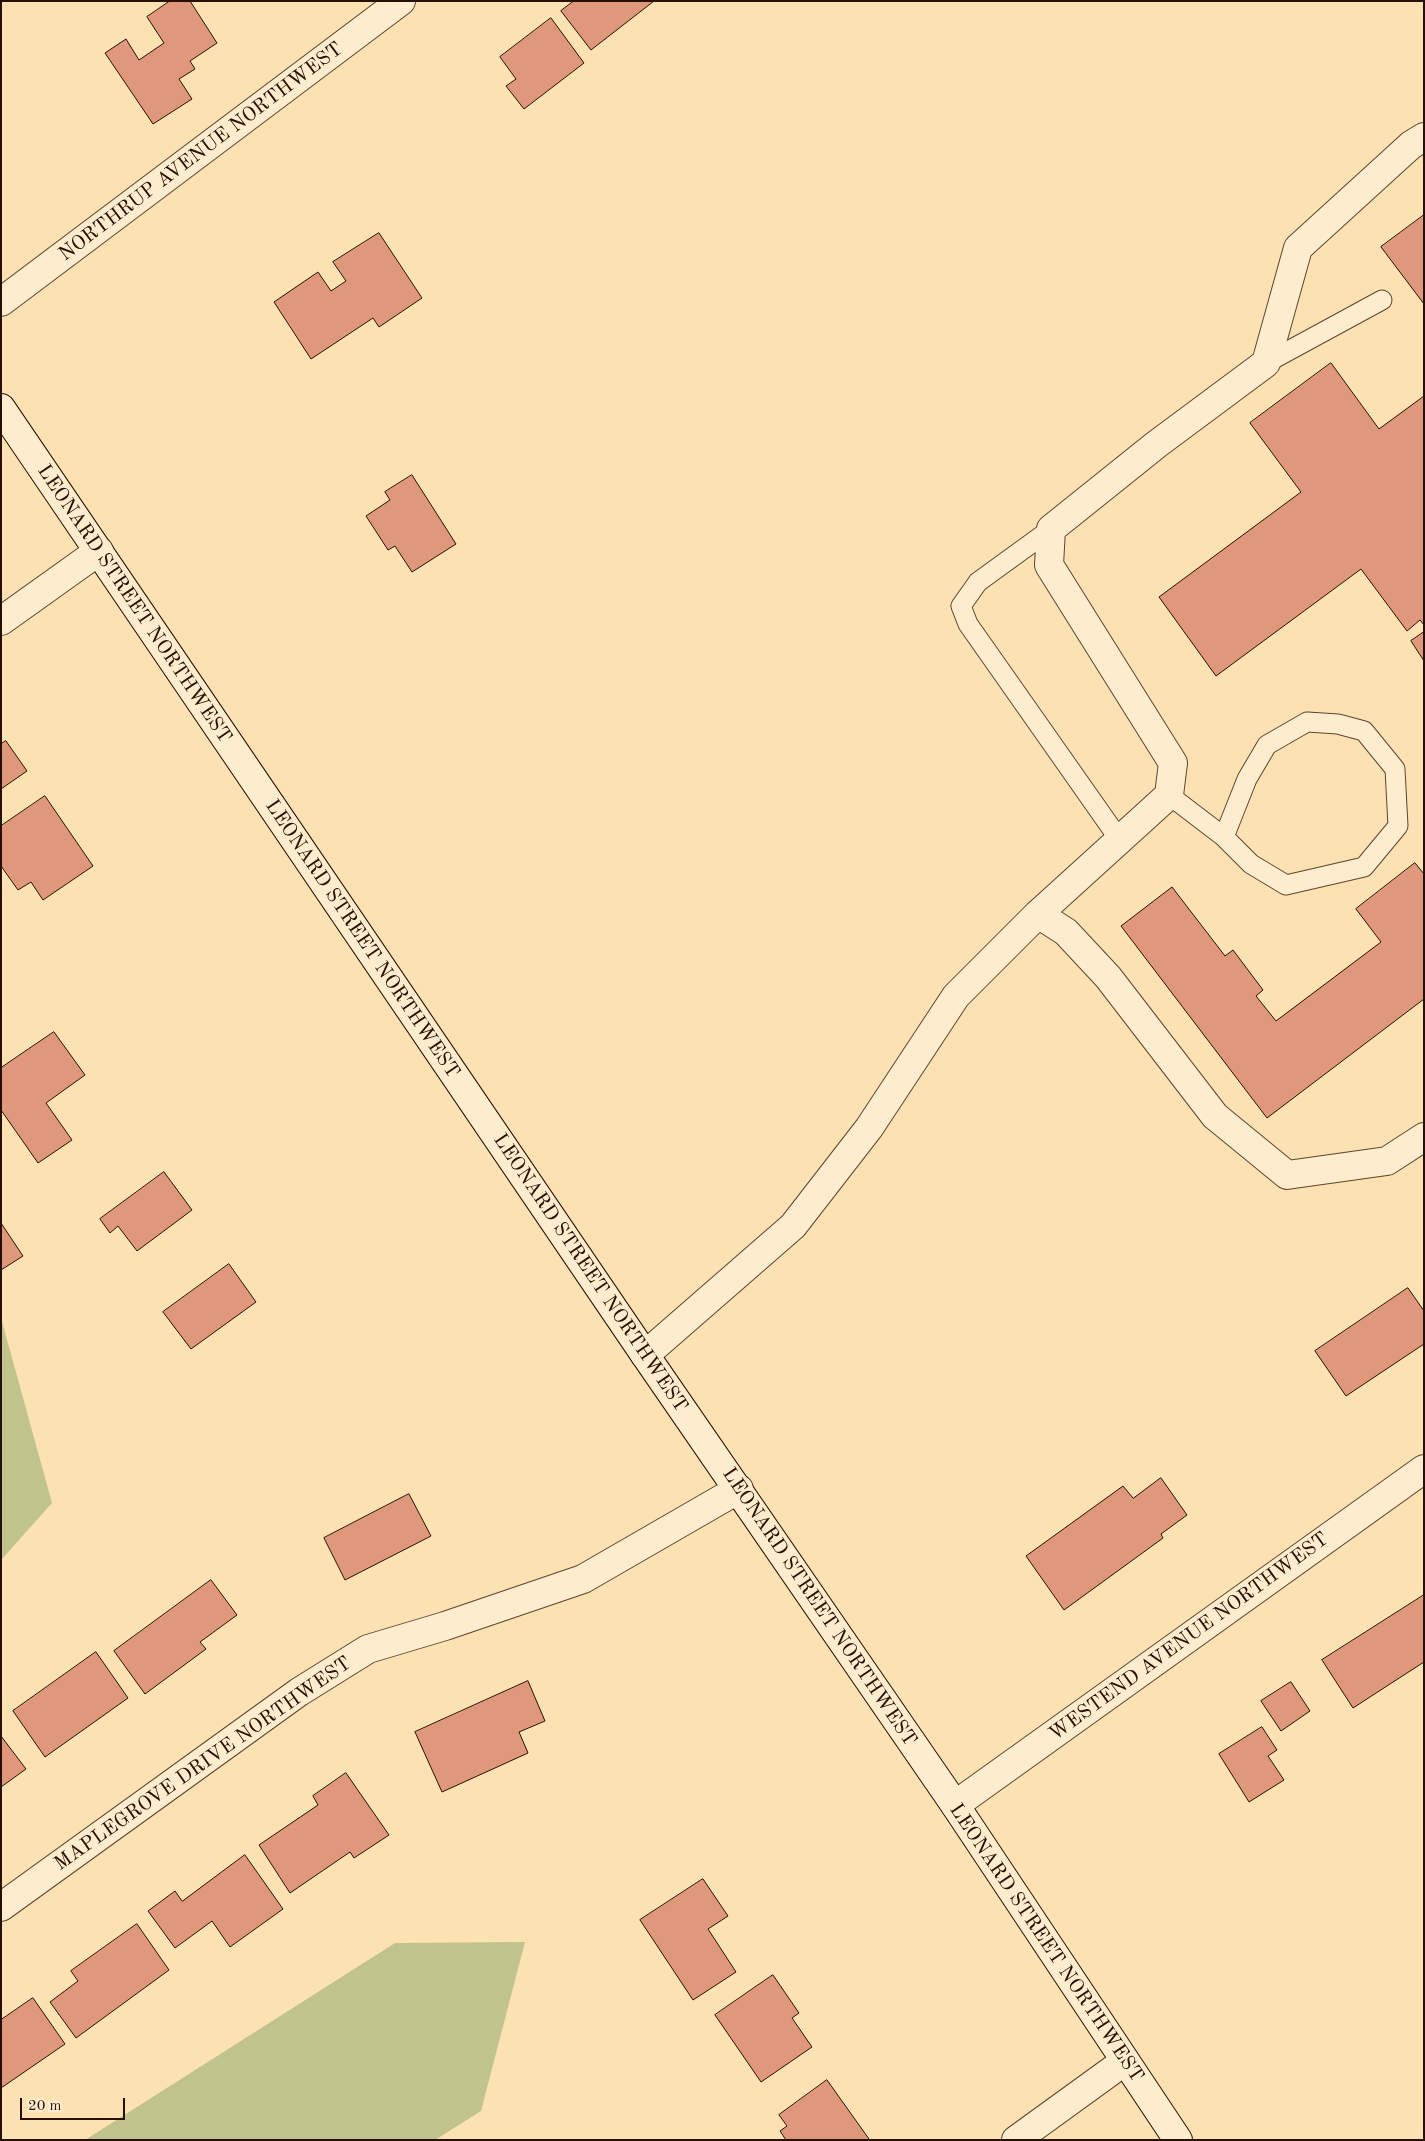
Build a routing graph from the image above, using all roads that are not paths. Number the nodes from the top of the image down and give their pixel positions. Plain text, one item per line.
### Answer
1 (401, 1) edge
2 (1424, 137) edge
3 (1382, 300) dead end
4 (1, 302) edge
5 (1266, 363) junction
6 (1, 408) edge
7 (1051, 529) junction
8 (99, 551) junction
9 (1, 621) edge
10 (1169, 795) junction
11 (1224, 837) junction
12 (1119, 839) junction
13 (1038, 914) junction
14 (1424, 1137) edge
15 (645, 1355) junction
16 (1424, 1469) edge
17 (739, 1489) junction
18 (955, 1805) junction
19 (1, 1907) edge
20 (1125, 2061) junction
21 (1030, 2136) edge
22 (1178, 2140) edge

1 - 4 street, NORTHRUP AVENUE NORTHWEST
2 - 5 street
3 - 5 lane
5 - 7 street
6 - 8 street, LEONARD STREET NORTHWEST
7 - 10 street
7 - 12 lane
8 - 9 street
8 - 15 street, LEONARD STREET NORTHWEST
10 - 11 lane
10 - 12 street
11 - 11 lane
12 - 13 street
13 - 14 street
13 - 15 street
15 - 17 street, LEONARD STREET NORTHWEST
16 - 18 street, WESTEND AVENUE NORTHWEST
17 - 18 street, LEONARD STREET NORTHWEST
17 - 19 street, MAPLEGROVE DRIVE NORTHWEST
18 - 20 street, LEONARD STREET NORTHWEST
20 - 21 street
20 - 22 street, LEONARD STREET NORTHWEST

